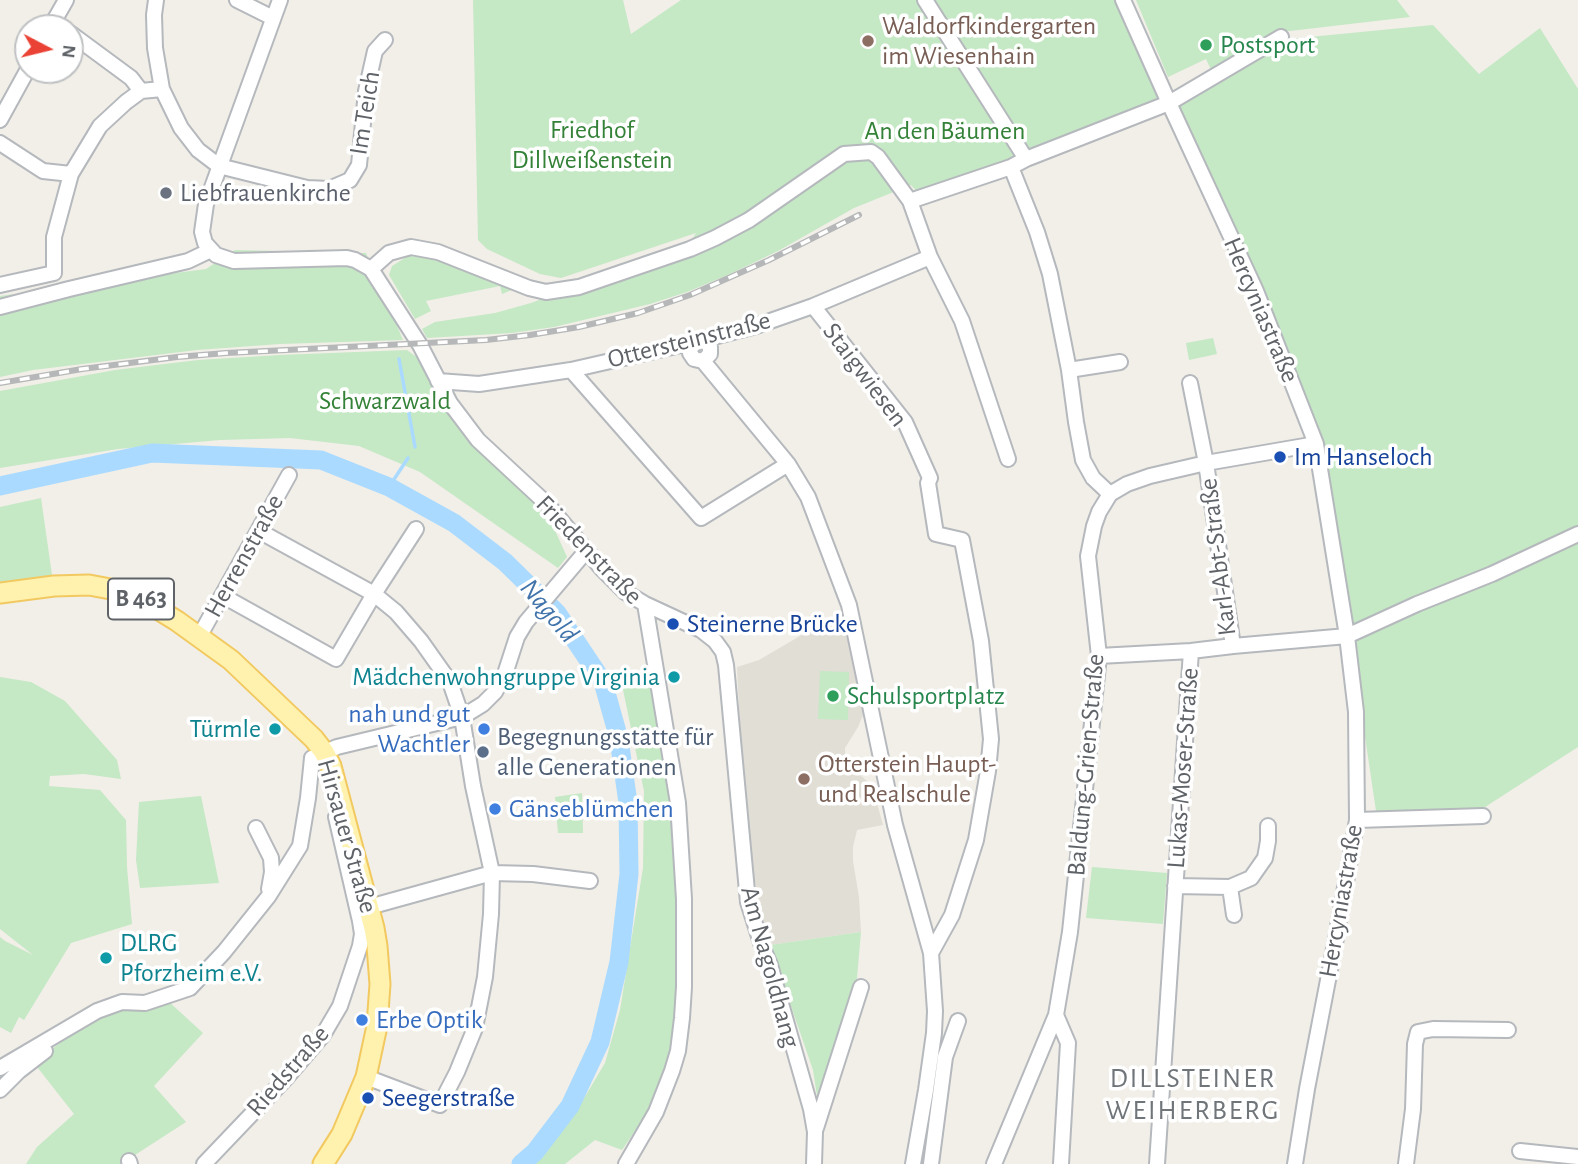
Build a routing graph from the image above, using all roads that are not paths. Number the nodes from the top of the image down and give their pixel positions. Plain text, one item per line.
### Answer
1 (156, 0) edge
2 (237, 0) edge
3 (279, 0) edge
4 (925, 0) edge
5 (1124, 0) edge
6 (273, 18) junction
7 (1281, 37) dead end
8 (386, 40) dead end
9 (84, 43) edge
10 (20, 84) edge
11 (162, 89) junction
12 (141, 91) junction
13 (1169, 103) junction
14 (0, 120) edge
15 (0, 143) edge
16 (1026, 159) junction
17 (219, 166) junction
18 (1011, 167) junction
19 (71, 174) junction
20 (910, 201) junction
21 (211, 250) junction
22 (930, 257) junction
23 (371, 269) junction
24 (54, 273) junction
25 (0, 285) edge
26 (68, 289) junction
27 (813, 306) junction
28 (0, 307) edge
29 (698, 341) junction
30 (1120, 362) dead end
31 (571, 370) junction
32 (1069, 370) junction
33 (438, 381) junction
34 (1190, 383) dead end
35 (1316, 444) junction
36 (1008, 459) dead end
37 (1206, 463) junction
38 (788, 464) junction
39 (289, 475) dead end
40 (1110, 494) junction
41 (416, 529) dead end
42 (259, 531) junction
43 (1578, 534) edge
44 (587, 551) junction
45 (0, 593) edge
46 (374, 594) junction
47 (223, 596) junction
48 (645, 604) junction
49 (1347, 636) junction
50 (199, 637) junction
51 (1233, 646) junction
52 (1191, 651) junction
53 (1099, 656) junction
54 (462, 716) junction
55 (324, 752) junction
56 (340, 803) junction
57 (1483, 816) dead end
58 (1357, 820) junction
59 (1268, 826) dead end
60 (256, 828) dead end
61 (492, 873) junction
62 (590, 881) dead end
63 (1175, 886) junction
64 (1230, 887) junction
65 (268, 897) junction
66 (369, 907) junction
67 (1234, 915) dead end
68 (931, 953) junction
69 (861, 987) dead end
70 (1056, 1015) junction
71 (958, 1021) dead end
72 (66, 1030) junction
73 (1508, 1030) dead end
74 (0, 1068) edge
75 (366, 1077) junction
76 (0, 1090) edge
77 (815, 1132) junction
78 (1520, 1151) dead end
79 (1578, 1157) edge
80 (204, 1164) edge
81 (323, 1164) edge
82 (626, 1164) edge
83 (812, 1164) edge
84 (913, 1164) edge
85 (931, 1164) edge
86 (994, 1164) edge
87 (1061, 1164) edge
88 (1157, 1164) edge
89 (1295, 1164) edge
90 (1406, 1164) edge

1 - 11 street
2 - 6 street
3 - 6 street
4 - 16 street
5 - 13 street, Hercyniastraße
6 - 17 street
7 - 13 street
8 - 17 street, Im Teich
9 - 12 street
10 - 14 street
11 - 12 street
11 - 17 street
12 - 19 street
13 - 16 street
13 - 35 street, Hercyniastraße
15 - 19 street
16 - 18 street
17 - 21 street
18 - 20 street
18 - 32 street
19 - 24 street
20 - 22 street
20 - 23 street
21 - 23 street
21 - 26 street
22 - 27 street, Ottersteinstraße
22 - 36 street
23 - 33 street, Friedenstraße
24 - 25 street
24 - 26 street
26 - 28 street
27 - 29 street, Ottersteinstraße
27 - 68 street, Staigwiesen
29 - 31 street, Ottersteinstraße
29 - 38 street
30 - 32 street
31 - 33 street, Ottersteinstraße
31 - 38 street
32 - 40 street
33 - 44 street, Friedenstraße
34 - 37 street, Karl-Abt-Straße
35 - 37 street
35 - 49 street, Hercyniastraße
37 - 40 street
37 - 51 street, Karl-Abt-Straße
38 - 68 street
39 - 42 street, Herrenstraße
40 - 53 street, Baldung-Grien-Straße
41 - 46 street
42 - 46 street
42 - 47 street, Herrenstraße
43 - 49 street
44 - 48 street, Friedenstraße
44 - 54 street
45 - 50 main road, Hirsauer Straße / B 463
46 - 47 street
46 - 54 street
47 - 50 street, Herrenstraße
48 - 77 street, Am Nagoldhang
48 - 82 street, Friedenstraße
49 - 51 street
49 - 58 street, Hercyniastraße
50 - 55 main road, Hirsauer Straße / B 463
51 - 52 street, Karl-Abt-Straße
52 - 53 street, Karl-Abt-Straße
52 - 63 street, Lukas-Moser-Straße
53 - 70 street, Baldung-Grien-Straße
54 - 55 street
54 - 61 street
55 - 56 main road, Hirsauer Straße / B 463
55 - 65 street
56 - 66 main road, Hirsauer Straße / B 463
56 - 80 street, Riedstraße
57 - 58 street
58 - 89 street, Hercyniastraße
59 - 64 street
60 - 65 street
61 - 62 street
61 - 66 street
61 - 75 street
63 - 64 street, Lukas-Moser-Straße
63 - 88 street, Lukas-Moser-Straße
64 - 67 street
65 - 72 street
66 - 75 main road, Hirsauer Straße / B 463
68 - 84 street
69 - 77 street
70 - 86 street, Baldung-Grien-Straße
70 - 87 street
71 - 85 street
72 - 74 street
72 - 76 street
73 - 90 street
75 - 81 main road, Hirsauer Straße / B 463
77 - 83 street
78 - 79 street

